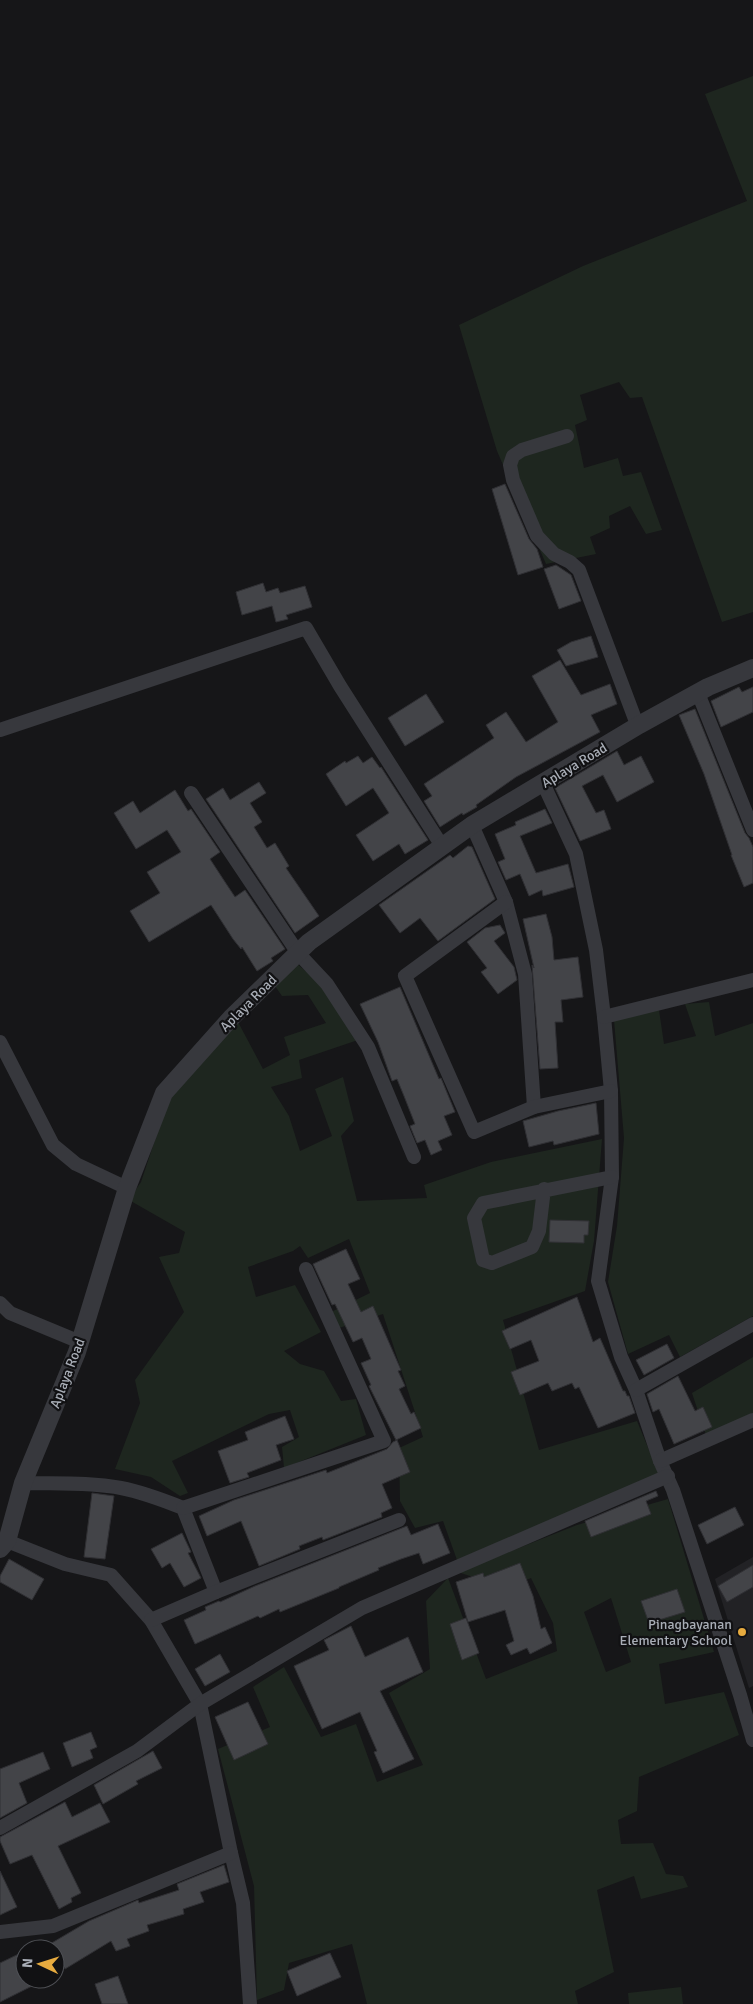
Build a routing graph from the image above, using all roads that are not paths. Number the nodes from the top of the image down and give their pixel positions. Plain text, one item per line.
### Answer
1 (567, 436) dead end
2 (753, 668) edge
3 (698, 693) junction
4 (638, 727) junction
5 (0, 730) edge
6 (544, 783) junction
7 (191, 793) dead end
8 (472, 825) junction
9 (753, 828) edge
10 (442, 846) junction
11 (506, 902) junction
12 (298, 953) junction
13 (753, 980) edge
14 (604, 1017) junction
15 (0, 1042) edge
16 (611, 1091) junction
17 (534, 1108) junction
18 (414, 1157) dead end
19 (612, 1177) junction
20 (127, 1188) junction
21 (544, 1189) junction
22 (306, 1269) dead end
23 (0, 1303) edge
24 (753, 1324) edge
25 (80, 1342) junction
26 (636, 1390) junction
27 (753, 1420) edge
28 (660, 1461) junction
29 (668, 1476) junction
30 (24, 1483) junction
31 (183, 1508) junction
32 (399, 1520) dead end
33 (4, 1545) edge
34 (216, 1592) junction
35 (151, 1620) junction
36 (200, 1704) junction
37 (753, 1740) edge
38 (0, 1828) edge
39 (231, 1853) junction
40 (0, 1932) edge
41 (250, 2004) edge

1 - 4 street
2 - 3 street, Aplaya Road
3 - 4 street, Aplaya Road
3 - 9 street
4 - 6 street, Aplaya Road
5 - 10 street
6 - 8 street, Aplaya Road
6 - 14 street
7 - 12 street
8 - 10 street, Aplaya Road
8 - 11 street
10 - 12 street, Aplaya Road
11 - 17 street
11 - 17 street
12 - 18 street
12 - 20 street, Aplaya Road
13 - 14 street
14 - 16 street
15 - 20 street
16 - 17 street
16 - 19 street
19 - 21 street
19 - 26 street
20 - 25 street, Aplaya Road
21 - 21 street
22 - 31 street
23 - 25 street
24 - 26 street
25 - 30 street, Aplaya Road
26 - 28 street
27 - 28 street
28 - 29 street
29 - 36 street
29 - 37 street
30 - 31 street
30 - 33 street, Aplaya Road
31 - 34 street
32 - 34 street
33 - 35 street
34 - 35 street
35 - 36 street
36 - 38 street
36 - 39 street
39 - 40 street
39 - 41 street

